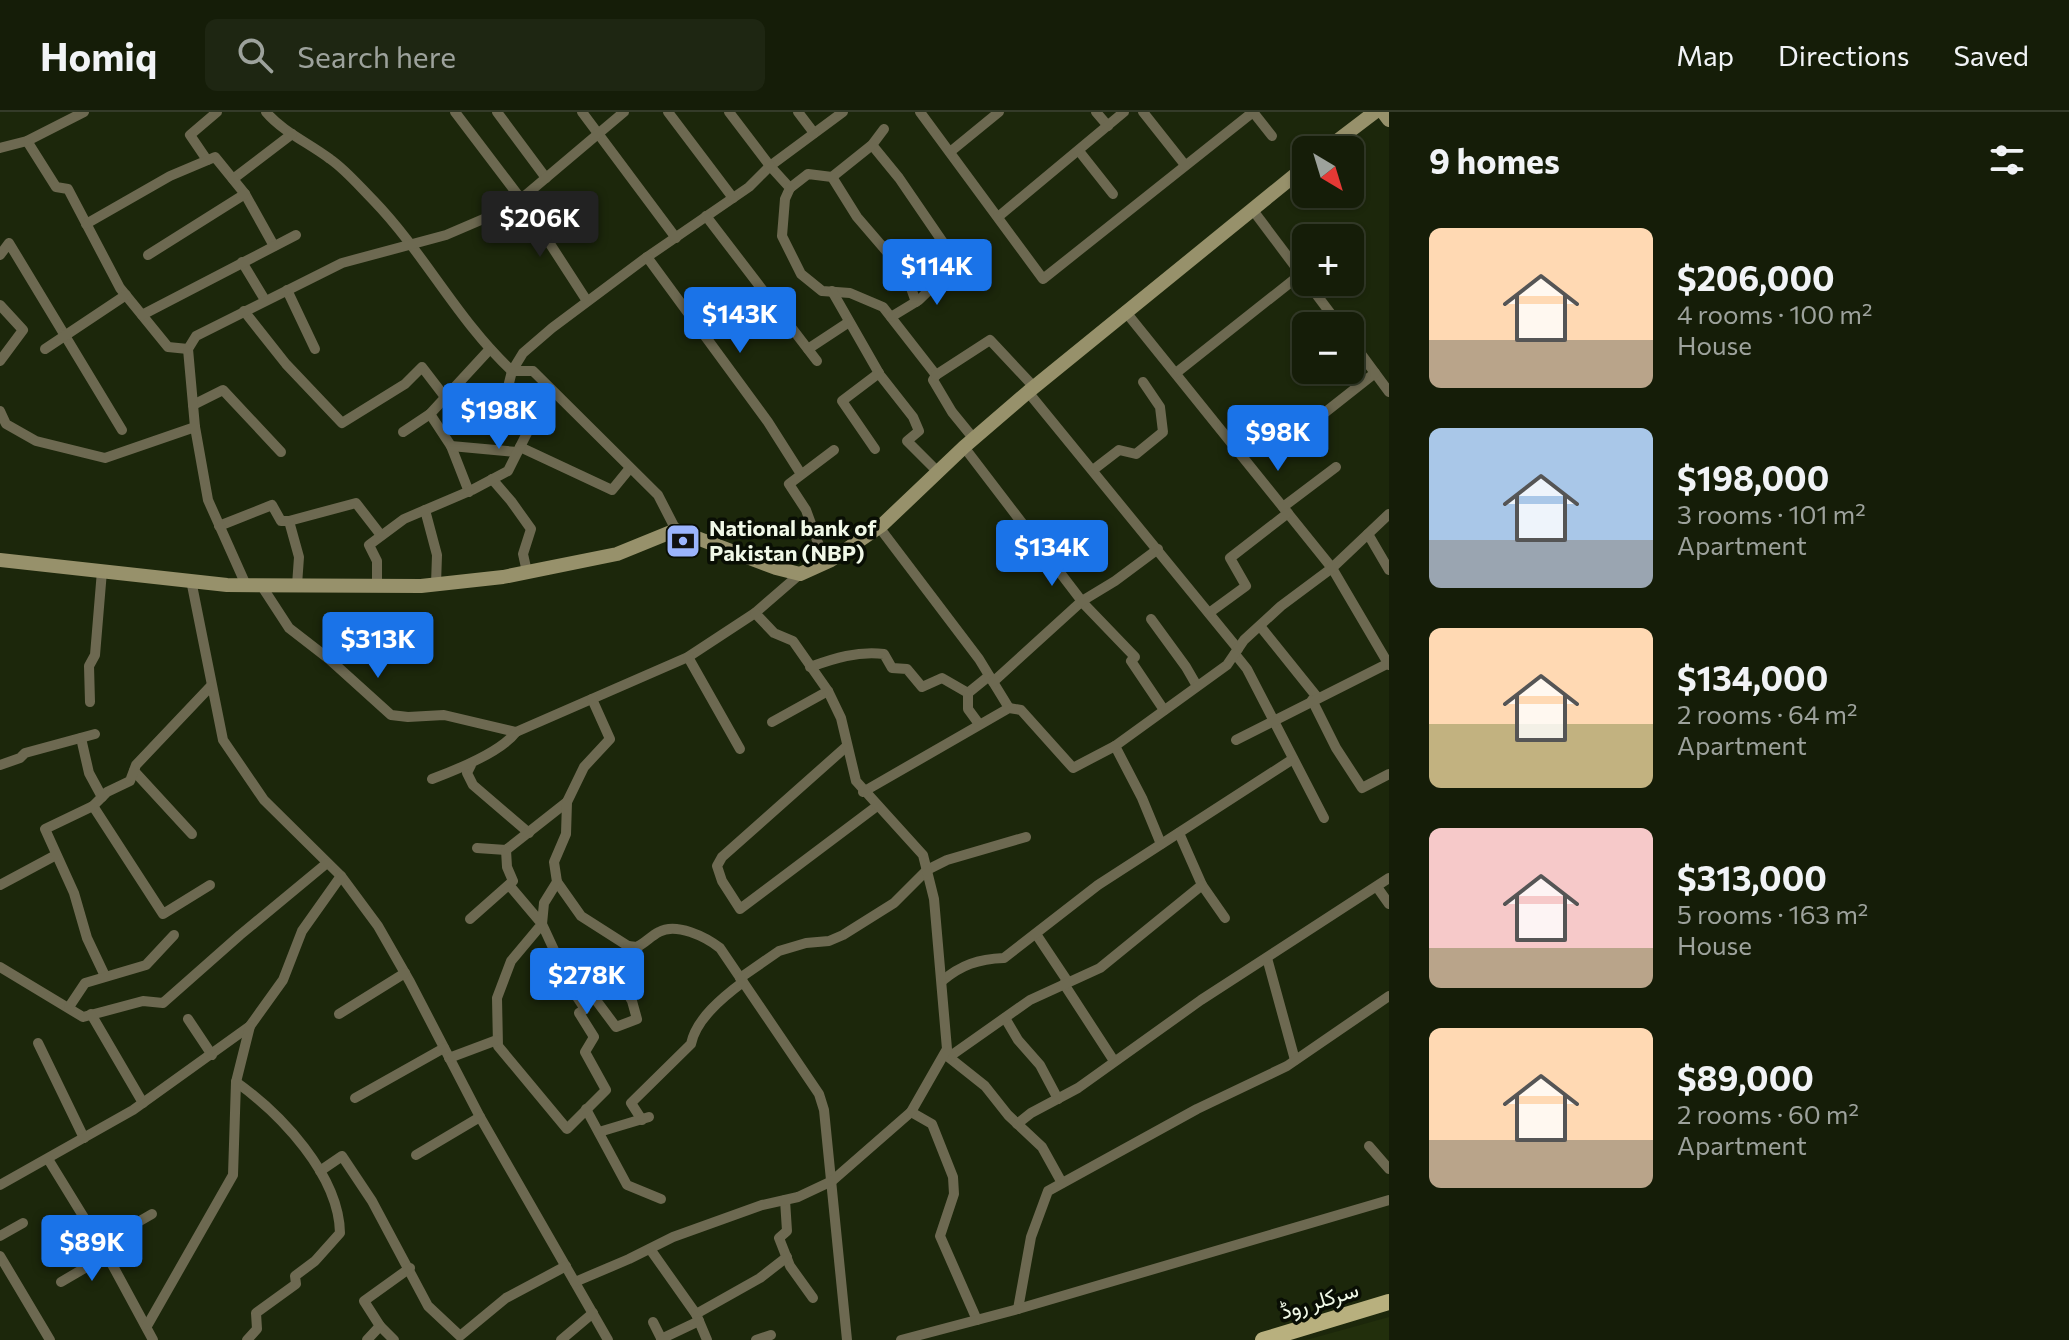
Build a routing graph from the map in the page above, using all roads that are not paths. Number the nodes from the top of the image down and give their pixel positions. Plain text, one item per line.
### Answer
1 (84, 112) edge
2 (217, 112) edge
3 (266, 112) edge
4 (455, 112) edge
5 (497, 112) edge
6 (582, 112) edge
7 (624, 112) edge
8 (668, 112) edge
9 (729, 112) edge
10 (798, 112) edge
11 (843, 112) edge
12 (920, 112) edge
13 (999, 112) edge
14 (1096, 112) edge
15 (1124, 112) edge
16 (1143, 112) edge
17 (1253, 112) edge
18 (1375, 112) edge
19 (1383, 112) edge
20 (1389, 120) edge
21 (1108, 126) junction
22 (884, 129) dead end
23 (598, 133) junction
24 (814, 133) junction
25 (292, 134) junction
26 (1272, 136) dead end
27 (1343, 136) edge
28 (27, 141) junction
29 (872, 145) junction
30 (0, 148) edge
31 (1079, 151) junction
32 (950, 152) junction
33 (207, 160) junction
34 (1185, 165) junction
35 (770, 166) junction
36 (832, 177) junction
37 (1292, 177) edge
38 (546, 178) junction
39 (233, 179) junction
40 (790, 188) junction
41 (245, 194) junction
42 (1113, 194) dead end
43 (733, 198) junction
44 (521, 199) junction
45 (1252, 209) junction
46 (706, 216) junction
47 (998, 217) junction
48 (86, 224) junction
49 (296, 235) dead end
50 (676, 238) junction
51 (274, 246) junction
52 (413, 246) junction
53 (0, 255) edge
54 (148, 255) dead end
55 (647, 257) junction
56 (242, 262) junction
57 (1292, 262) edge
58 (957, 263) junction
59 (966, 276) dead end
60 (1292, 288) edge
61 (287, 290) junction
62 (832, 291) junction
63 (126, 295) junction
64 (265, 300) junction
65 (587, 301) junction
66 (916, 302) junction
67 (0, 305) edge
68 (244, 311) junction
69 (1125, 311) junction
70 (142, 315) junction
71 (891, 317) junction
72 (849, 322) junction
73 (65, 335) junction
74 (45, 349) dead end
75 (188, 349) junction
76 (315, 349) dead end
77 (808, 349) junction
78 (489, 350) junction
79 (1364, 358) edge
80 (0, 361) edge
81 (817, 361) dead end
82 (512, 371) junction
83 (879, 373) junction
84 (1176, 373) junction
85 (1375, 373) junction
86 (936, 375) junction
87 (1143, 382) dead end
88 (1031, 390) junction
89 (1389, 392) edge
90 (445, 397) junction
91 (193, 405) junction
92 (0, 411) edge
93 (430, 414) junction
94 (1318, 418) dead end
95 (3, 427) edge
96 (195, 427) junction
97 (122, 430) dead end
98 (403, 432) dead end
99 (969, 443) junction
100 (451, 446) junction
101 (875, 449) dead end
102 (519, 450) junction
103 (834, 450) dead end
104 (281, 452) dead end
105 (1336, 467) dead end
106 (630, 468) junction
107 (1093, 470) junction
108 (938, 472) junction
109 (801, 474) junction
110 (492, 479) junction
111 (469, 492) junction
112 (425, 510) junction
113 (1285, 510) junction
114 (1389, 514) edge
115 (289, 521) junction
116 (219, 526) junction
117 (879, 527) junction
118 (676, 530) junction
119 (380, 534) junction
120 (1368, 534) junction
121 (1158, 549) junction
122 (0, 560) edge
123 (825, 562) junction
124 (1332, 568) junction
125 (1389, 570) edge
126 (102, 571) junction
127 (527, 572) junction
128 (800, 574) junction
129 (191, 580) junction
130 (436, 584) junction
131 (253, 585) junction
132 (297, 585) junction
133 (377, 586) junction
134 (1082, 601) junction
135 (755, 613) junction
136 (1209, 613) junction
137 (1151, 619) dead end
138 (1260, 626) junction
139 (1236, 652) junction
140 (688, 657) junction
141 (1389, 664) edge
142 (810, 667) junction
143 (991, 679) junction
144 (1197, 686) junction
145 (210, 687) junction
146 (828, 691) junction
147 (968, 693) junction
148 (1315, 698) junction
149 (592, 699) junction
150 (90, 702) dead end
151 (1009, 708) junction
152 (1164, 710) junction
153 (1273, 720) junction
154 (772, 722) dead end
155 (979, 724) junction
156 (516, 732) junction
157 (95, 734) dead end
158 (81, 738) junction
159 (1236, 740) dead end
160 (847, 746) junction
161 (1115, 746) junction
162 (740, 749) dead end
163 (1293, 759) junction
164 (0, 765) edge
165 (471, 765) junction
166 (134, 771) junction
167 (1389, 774) edge
168 (432, 779) dead end
169 (863, 792) junction
170 (102, 797) junction
171 (567, 802) junction
172 (93, 806) junction
173 (877, 806) junction
174 (1324, 818) dead end
175 (529, 833) junction
176 (1179, 833) junction
177 (192, 834) dead end
178 (1026, 837) dead end
179 (1161, 844) junction
180 (477, 848) dead end
181 (506, 850) junction
182 (56, 855) junction
183 (327, 863) junction
184 (927, 870) junction
185 (341, 876) junction
186 (1389, 878) edge
187 (557, 882) junction
188 (0, 885) edge
189 (210, 885) dead end
190 (509, 885) junction
191 (1202, 885) junction
192 (1377, 887) junction
193 (1389, 904) edge
194 (1225, 918) dead end
195 (470, 919) dead end
196 (542, 924) junction
197 (1036, 934) junction
198 (174, 935) dead end
199 (628, 946) junction
200 (1267, 958) junction
201 (0, 967) edge
202 (405, 973) junction
203 (105, 976) junction
204 (741, 980) junction
205 (568, 981) junction
206 (942, 981) junction
207 (1066, 983) junction
208 (1389, 996) edge
209 (69, 1007) junction
210 (91, 1014) junction
211 (339, 1014) dead end
212 (1005, 1018) junction
213 (188, 1019) dead end
214 (250, 1026) junction
215 (497, 1040) junction
216 (38, 1043) dead end
217 (447, 1053) junction
218 (212, 1055) junction
219 (947, 1056) junction
220 (1295, 1060) junction
221 (1114, 1061) junction
222 (236, 1082) junction
223 (355, 1098) dead end
224 (1058, 1099) junction
225 (143, 1103) junction
226 (586, 1109) junction
227 (911, 1112) junction
228 (480, 1117) junction
229 (1017, 1124) junction
230 (599, 1132) junction
231 (84, 1138) junction
232 (1369, 1146) dead end
233 (416, 1155) dead end
234 (48, 1159) junction
235 (1389, 1169) edge
236 (320, 1171) junction
237 (832, 1181) junction
238 (1062, 1183) junction
239 (0, 1185) edge
240 (661, 1199) dead end
241 (785, 1200) junction
242 (1389, 1200) edge
243 (152, 1214) dead end
244 (23, 1223) dead end
245 (0, 1236) edge
246 (100, 1244) junction
247 (650, 1249) junction
248 (107, 1255) junction
249 (0, 1256) edge
250 (787, 1257) junction
251 (566, 1266) junction
252 (410, 1268) junction
253 (61, 1282) dead end
254 (575, 1282) junction
255 (813, 1298) dead end
256 (1389, 1302) edge
257 (1018, 1309) junction
258 (593, 1313) junction
259 (698, 1318) junction
260 (977, 1320) junction
261 (653, 1322) dead end
262 (147, 1326) junction
263 (380, 1326) junction
264 (771, 1335) dead end
265 (50, 1340) edge
266 (153, 1340) edge
267 (247, 1340) edge
268 (367, 1340) edge
269 (394, 1340) edge
270 (561, 1340) edge
271 (608, 1340) edge
272 (662, 1340) edge
273 (707, 1340) edge
274 (756, 1340) edge
275 (847, 1340) edge
276 (901, 1340) edge
277 (1263, 1340) edge

1 - 28 street
2 - 33 street
3 - 25 street
4 - 44 street
5 - 38 street
6 - 23 street
7 - 23 street
8 - 43 street
9 - 35 street
10 - 24 street
11 - 24 street
12 - 32 street
13 - 32 street
14 - 21 street
15 - 21 street
16 - 34 street
17 - 26 street
17 - 34 street
18 - 27 main road
19 - 20 main road
21 - 31 street
22 - 29 street
23 - 38 street
23 - 50 street
24 - 35 street
25 - 39 street
25 - 52 street
28 - 30 street
28 - 48 street
29 - 36 street
29 - 58 street
31 - 42 street
31 - 47 street
32 - 47 street
33 - 39 street
33 - 48 street
34 - 47 street
35 - 40 street
35 - 43 street
36 - 40 street
36 - 66 street
37 - 45 main road
38 - 44 street
39 - 41 street
40 - 62 street
41 - 51 street
41 - 54 street
43 - 46 street
44 - 52 street
44 - 65 street
45 - 57 street
45 - 69 main road
46 - 50 street
46 - 77 street
48 - 63 street
49 - 51 street
50 - 55 street
51 - 56 street
52 - 61 street
52 - 78 street
53 - 73 street
55 - 65 street
55 - 109 street
56 - 64 street
56 - 70 street
58 - 59 street
58 - 66 street
60 - 84 street
61 - 64 street
61 - 76 street
62 - 71 street
62 - 72 street
63 - 70 street
63 - 73 street
64 - 68 street
65 - 82 street
66 - 71 street
67 - 80 street
68 - 75 street
68 - 90 street
69 - 84 street
69 - 88 main road
70 - 75 street
71 - 86 street
72 - 77 street
72 - 83 street
73 - 74 street
73 - 97 street
75 - 91 street
77 - 81 street
78 - 82 street
78 - 90 street
79 - 85 street
82 - 102 street
82 - 106 street
83 - 101 street
83 - 108 street
84 - 113 street
85 - 89 street
85 - 94 street
86 - 88 street
86 - 99 street
87 - 107 street
88 - 99 main road
88 - 107 street
90 - 93 street
91 - 96 street
91 - 104 street
92 - 95 street
93 - 98 street
93 - 100 street
95 - 96 street
96 - 116 street
99 - 108 main road
99 - 134 street
100 - 102 street
100 - 111 street
102 - 106 street
102 - 110 street
103 - 109 street
105 - 113 street
106 - 118 street
107 - 121 street
108 - 117 main road
109 - 123 street
110 - 111 street
110 - 127 street
111 - 112 street
112 - 119 street
112 - 130 street
113 - 124 street
113 - 136 street
114 - 120 street
115 - 116 street
115 - 119 street
115 - 132 street
116 - 131 street
117 - 123 main road
117 - 143 street
118 - 127 main road
118 - 128 main road
119 - 133 street
120 - 124 street
120 - 125 street
121 - 134 street
121 - 136 street
122 - 126 main road
123 - 128 main road
124 - 138 street
124 - 141 street
126 - 129 main road
126 - 150 street
127 - 130 main road
128 - 135 street
129 - 131 main road
129 - 145 street
130 - 133 main road
131 - 132 main road
131 - 156 street
132 - 133 main road
134 - 143 street
134 - 152 street
135 - 140 street
135 - 142 street
136 - 139 street
137 - 144 street
138 - 139 street
138 - 148 street
139 - 144 street
139 - 153 street
140 - 149 street
140 - 162 street
141 - 148 street
142 - 146 street
142 - 147 street
143 - 147 street
143 - 151 street
144 - 152 street
145 - 166 street
145 - 183 street
146 - 154 street
146 - 160 street
147 - 155 street
148 - 153 street
148 - 167 street
149 - 156 street
149 - 171 street
151 - 155 street
151 - 161 street
152 - 161 street
153 - 159 street
153 - 163 street
155 - 169 street
156 - 165 street
157 - 158 street
158 - 164 street
158 - 170 street
160 - 169 street
160 - 173 street
161 - 179 street
163 - 174 street
163 - 176 street
165 - 168 street
165 - 175 street
166 - 170 street
166 - 177 street
169 - 173 street
170 - 172 street
171 - 175 street
171 - 187 street
172 - 182 street
172 - 189 street
173 - 184 street
175 - 181 street
176 - 179 street
176 - 191 street
178 - 184 street
179 - 197 street
180 - 181 street
181 - 190 street
182 - 188 street
182 - 203 street
183 - 185 street
183 - 210 street
184 - 204 street
184 - 206 street
185 - 202 street
185 - 214 street
186 - 192 street
187 - 196 street
187 - 199 street
190 - 195 street
190 - 196 street
191 - 194 street
191 - 207 street
192 - 193 street
192 - 200 street
196 - 205 street
196 - 215 street
197 - 206 street
197 - 207 street
198 - 203 street
199 - 204 street
199 - 205 street
200 - 220 street
200 - 221 street
201 - 209 street
202 - 211 street
202 - 217 street
203 - 209 street
204 - 230 street
204 - 237 street
205 - 226 street
206 - 219 street
207 - 212 street
207 - 221 street
208 - 220 street
209 - 210 street
210 - 225 street
212 - 219 street
212 - 224 street
213 - 218 street
214 - 218 street
214 - 222 street
215 - 217 street
215 - 226 street
216 - 231 street
217 - 223 street
217 - 228 street
218 - 225 street
219 - 227 street
219 - 229 street
220 - 238 street
221 - 224 street
222 - 236 street
222 - 262 street
224 - 229 street
225 - 231 street
226 - 230 street
227 - 237 street
227 - 260 street
228 - 233 street
228 - 251 street
229 - 238 street
230 - 240 street
231 - 234 street
232 - 235 street
234 - 239 street
234 - 246 street
236 - 252 street
236 - 267 street
237 - 241 street
237 - 275 street
238 - 257 street
241 - 247 street
241 - 250 street
242 - 257 street
243 - 246 street
244 - 245 street
246 - 248 street
247 - 254 street
247 - 259 street
248 - 253 street
248 - 262 street
249 - 265 street
250 - 255 street
250 - 259 street
251 - 252 street
251 - 254 street
252 - 263 street
254 - 258 street
256 - 277 main road, سرکلر روڈ
257 - 260 street
258 - 270 street
258 - 271 street
259 - 272 street
259 - 273 street
260 - 276 street
261 - 272 street
262 - 266 street
263 - 268 street
263 - 269 street
264 - 274 street

